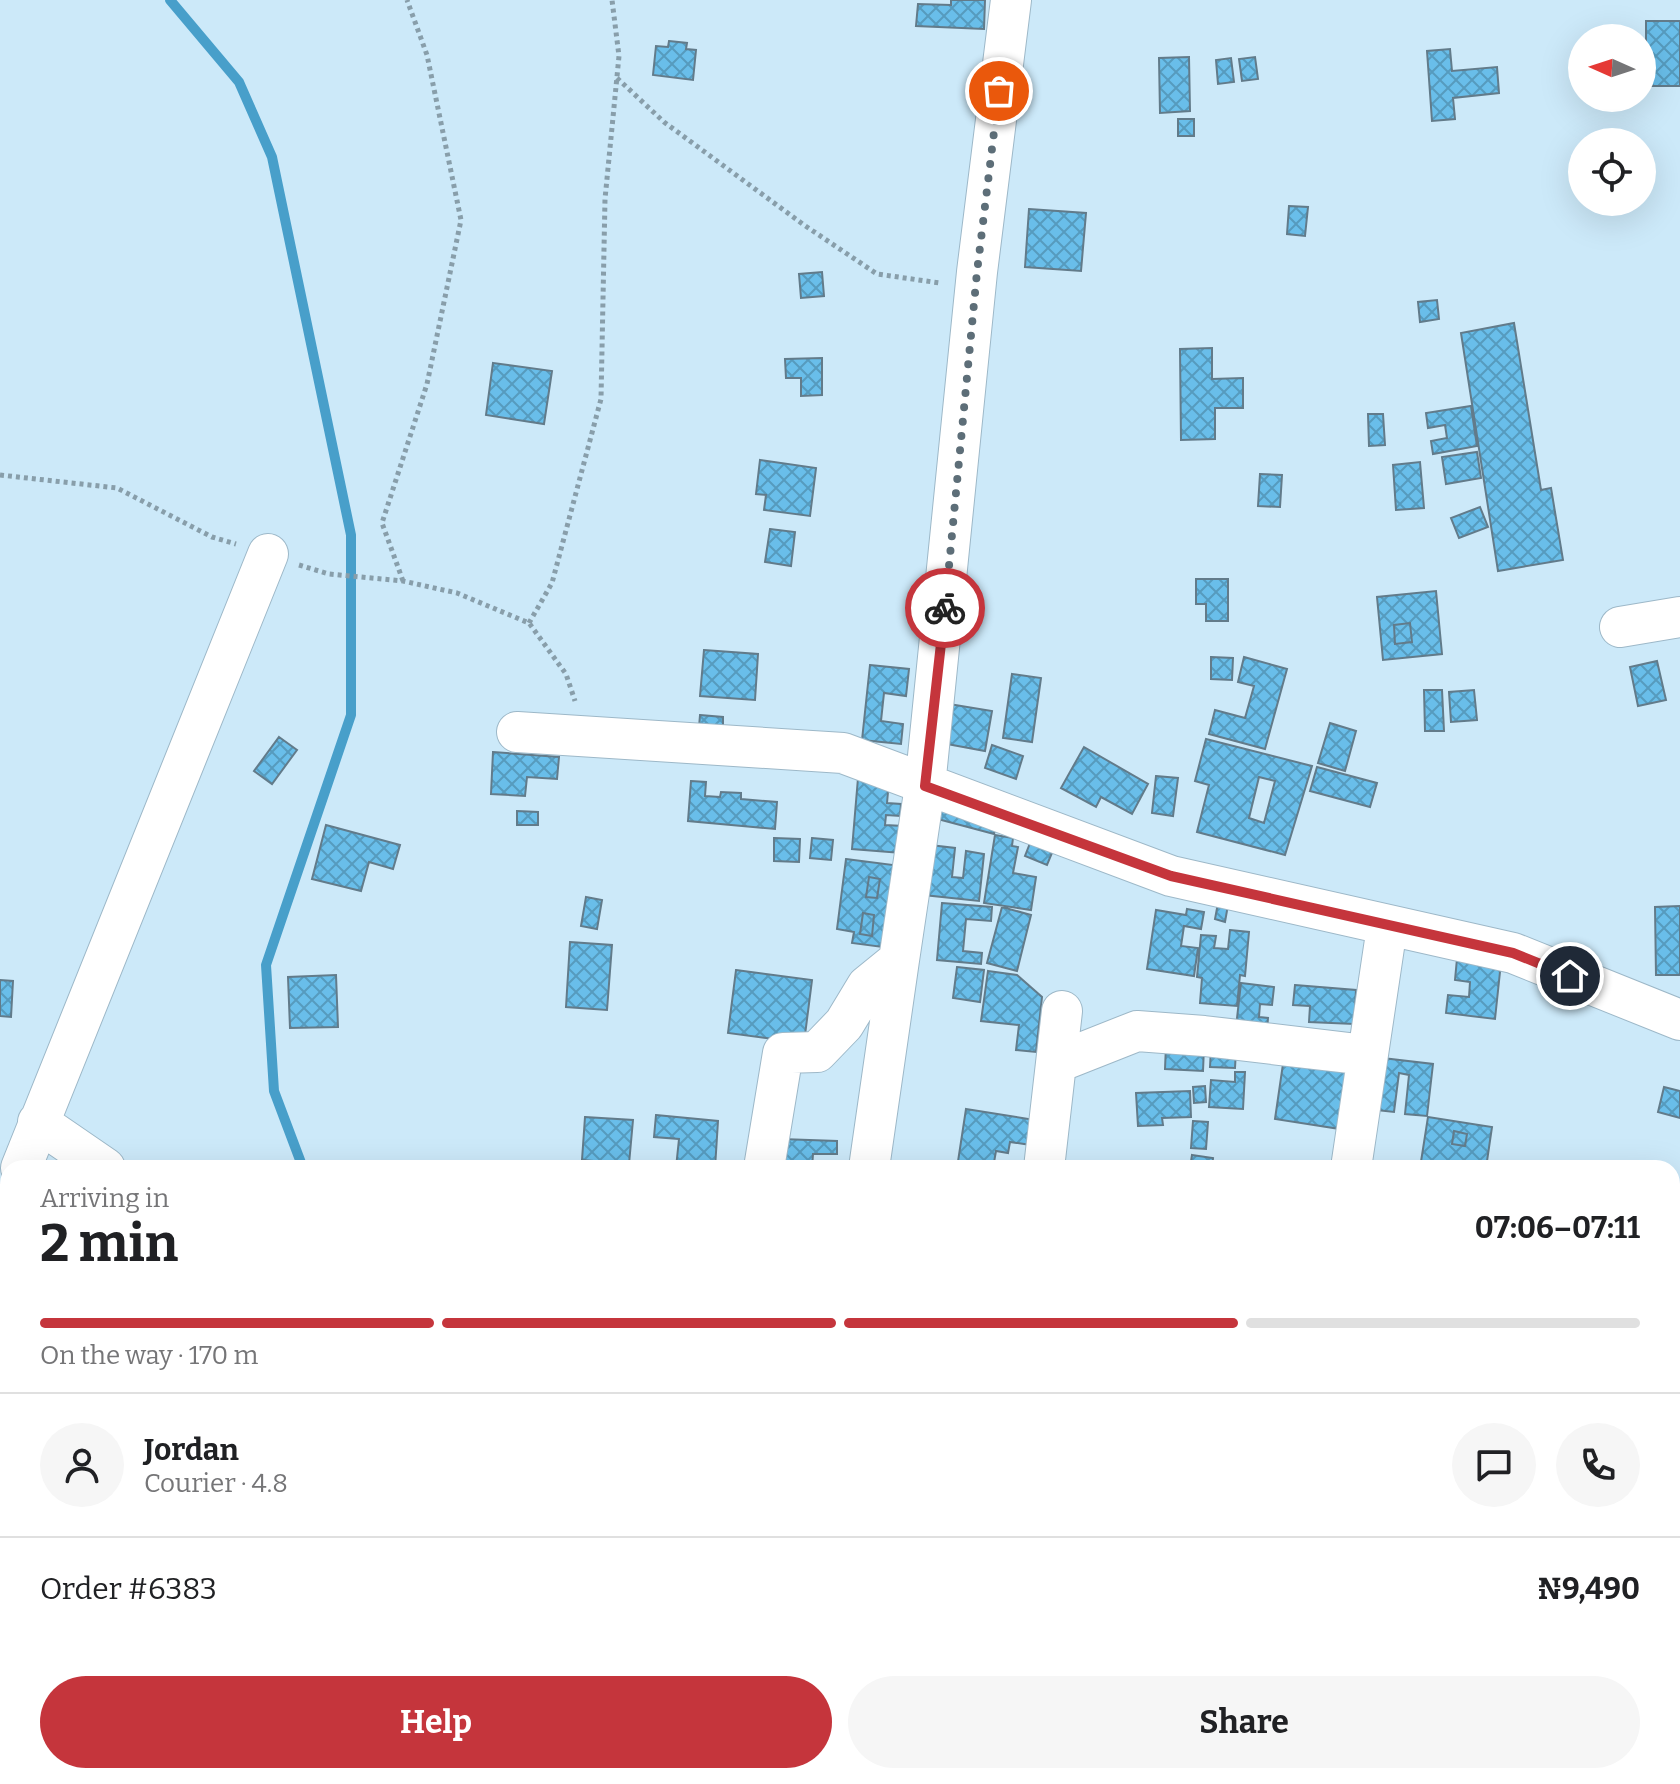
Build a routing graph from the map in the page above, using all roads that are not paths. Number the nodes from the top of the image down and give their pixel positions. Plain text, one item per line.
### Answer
1 (1011, 0) edge
2 (268, 554) road end
3 (1680, 617) edge
4 (1620, 627) dead end
5 (517, 732) dead end
6 (925, 786) junction
7 (1387, 927) junction
8 (899, 960) junction
9 (1062, 1011) dead end
10 (1680, 1020) edge
11 (1366, 1055) junction
12 (1056, 1063) junction
13 (38, 1122) junction
14 (24, 1160) edge
15 (93, 1160) edge
16 (765, 1160) edge
17 (870, 1160) edge
18 (1045, 1160) edge
19 (1352, 1160) edge

1 - 6 street
2 - 13 street
3 - 4 street
5 - 6 street
6 - 7 street
6 - 8 street
7 - 10 street
7 - 11 street
8 - 16 street
8 - 17 street
9 - 12 street
11 - 12 street
11 - 19 street
12 - 18 street
13 - 14 street
13 - 15 street

